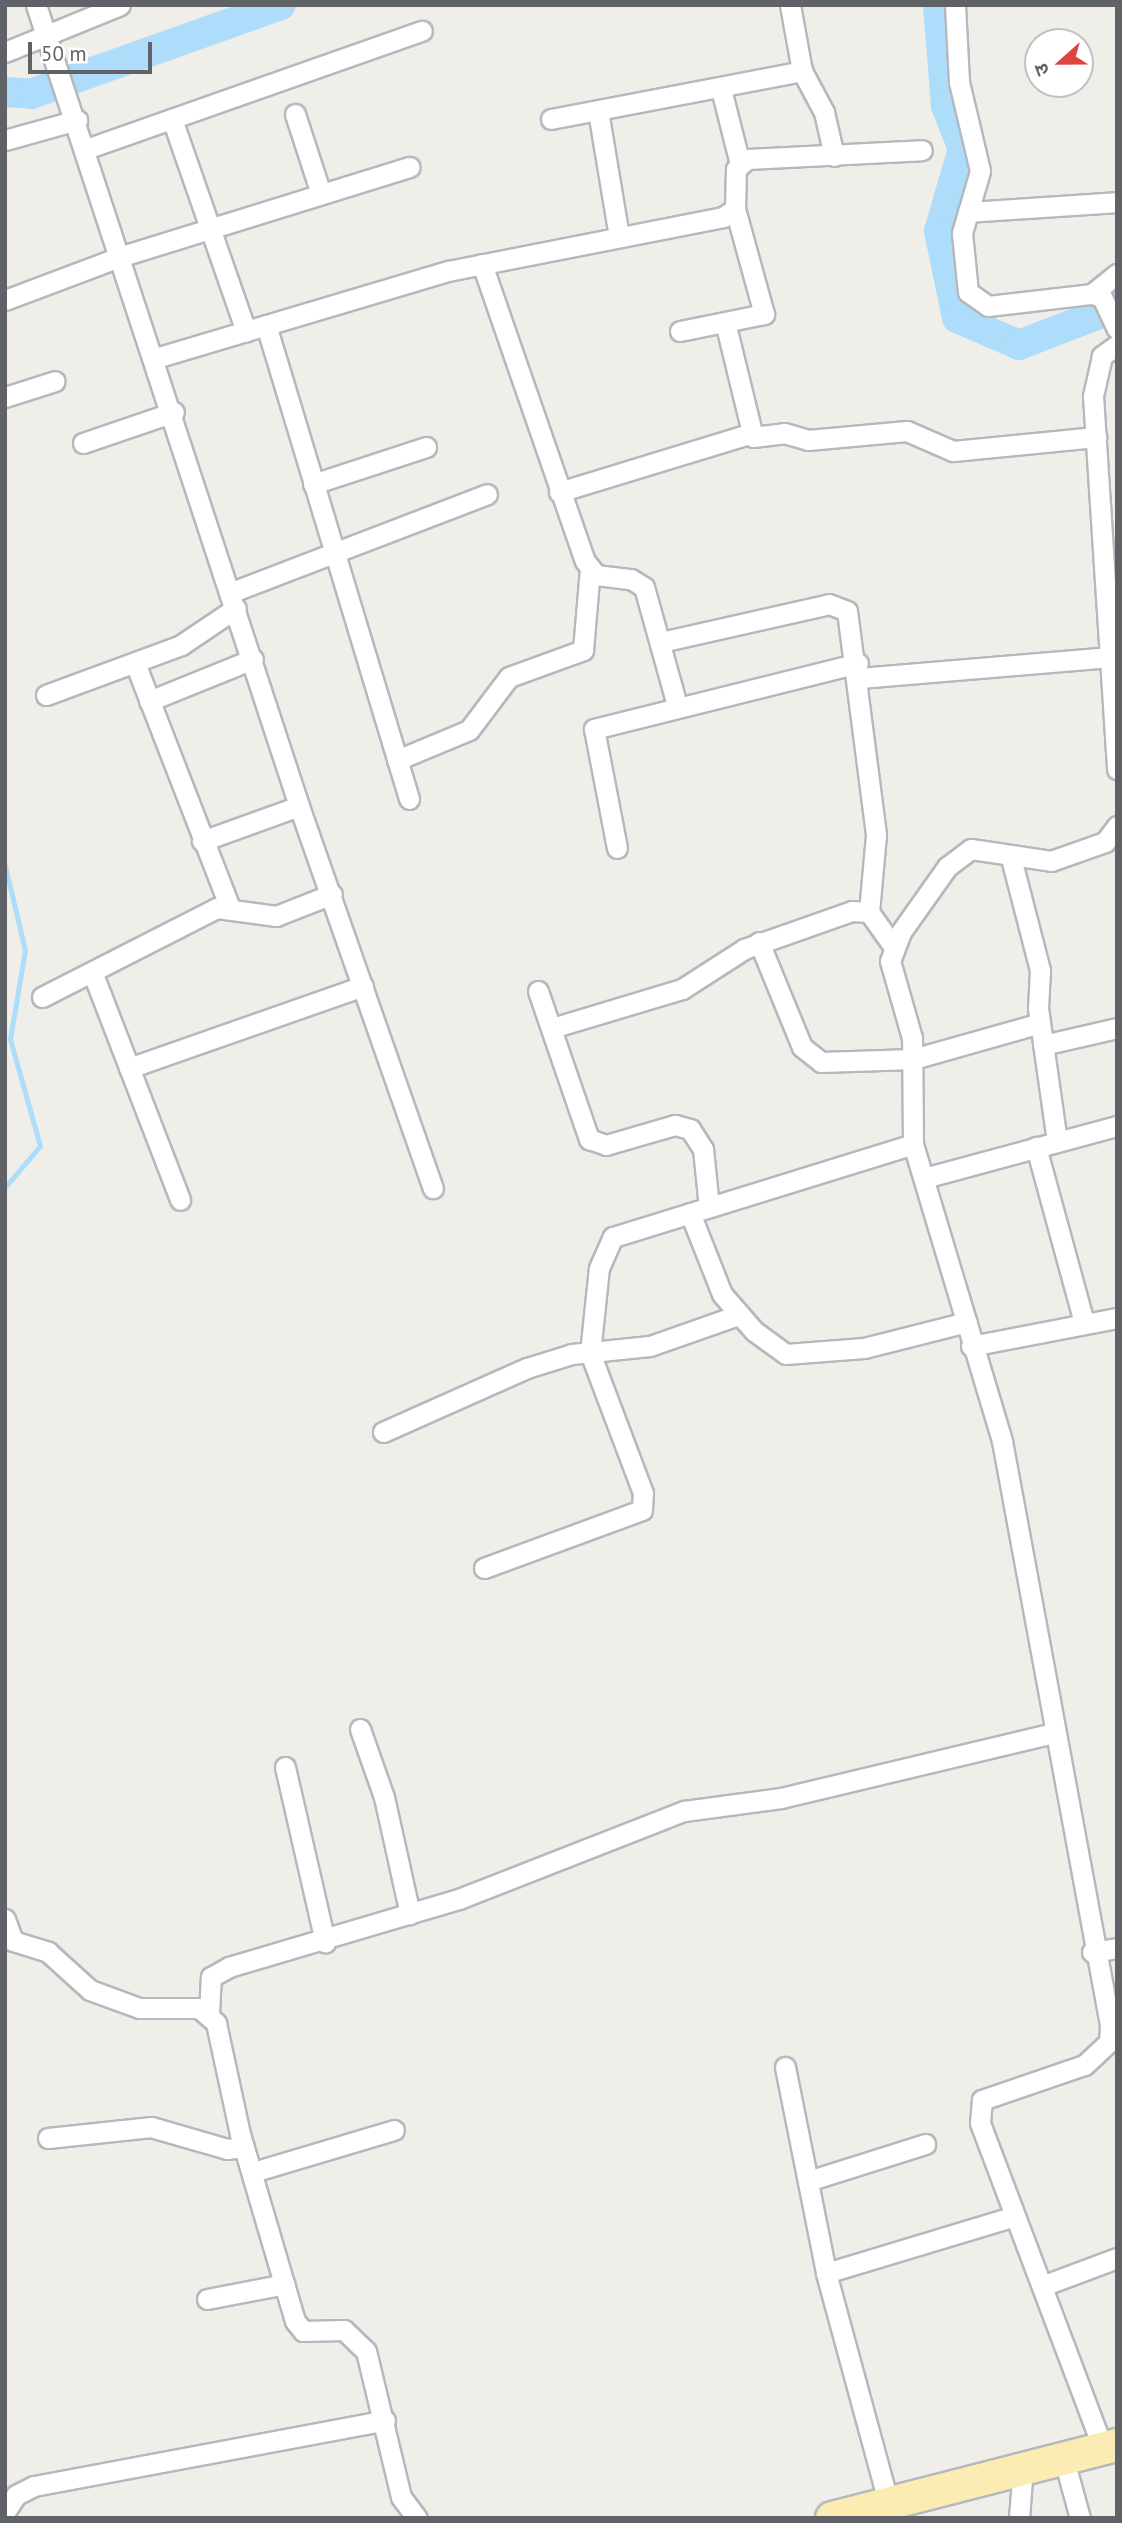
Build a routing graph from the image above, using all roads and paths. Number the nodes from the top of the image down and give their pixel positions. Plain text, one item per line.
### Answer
1 (36, 5) edge
2 (120, 5) edge
3 (790, 5) edge
4 (955, 5) edge
5 (422, 31) dead end
6 (48, 36) junction
7 (5, 52) edge
8 (802, 71) junction
9 (721, 89) junction
10 (598, 111) junction
11 (295, 114) dead end
12 (172, 119) junction
13 (551, 119) dead end
14 (77, 120) junction
15 (5, 140) edge
16 (86, 149) junction
17 (922, 150) dead end
18 (834, 156) junction
19 (740, 164) junction
20 (410, 167) dead end
21 (321, 194) junction
22 (1117, 202) edge
23 (735, 208) junction
24 (968, 212) junction
25 (211, 228) junction
26 (620, 237) junction
27 (122, 256) junction
28 (482, 264) junction
29 (1117, 274) edge
30 (1097, 295) junction
31 (5, 300) edge
32 (266, 325) junction
33 (726, 326) junction
34 (1116, 328) edge
35 (246, 331) junction
36 (680, 331) dead end
37 (1117, 345) edge
38 (156, 358) junction
39 (55, 381) dead end
40 (5, 397) edge
41 (174, 412) junction
42 (749, 434) junction
43 (1096, 437) junction
44 (83, 443) dead end
45 (426, 447) dead end
46 (313, 484) junction
47 (559, 492) junction
48 (487, 494) dead end
49 (333, 554) junction
50 (590, 569) junction
51 (234, 600) junction
52 (661, 642) junction
53 (1110, 657) junction
54 (253, 659) junction
55 (135, 663) junction
56 (859, 670) junction
57 (1114, 686) edge
58 (46, 695) dead end
59 (149, 701) junction
60 (677, 705) junction
61 (397, 760) junction
62 (1117, 769) edge
63 (409, 799) dead end
64 (299, 806) junction
65 (1117, 826) edge
66 (202, 841) junction
67 (1113, 843) edge
68 (617, 848) dead end
69 (1011, 858) junction
70 (332, 894) junction
71 (229, 905) junction
72 (869, 912) junction
73 (759, 942) junction
74 (893, 946) junction
75 (93, 974) junction
76 (363, 986) junction
77 (538, 991) dead end
78 (42, 997) dead end
79 (1040, 1023) junction
80 (552, 1028) junction
81 (1117, 1028) edge
82 (1043, 1045) junction
83 (913, 1059) junction
84 (129, 1068) junction
85 (1117, 1126) edge
86 (1057, 1141) junction
87 (913, 1144) junction
88 (1036, 1147) junction
89 (924, 1178) junction
90 (433, 1188) dead end
91 (180, 1200) dead end
92 (700, 1210) junction
93 (738, 1315) junction
94 (1117, 1318) edge
95 (967, 1322) junction
96 (1084, 1323) junction
97 (971, 1346) junction
98 (590, 1353) junction
99 (383, 1432) dead end
100 (484, 1567) dead end
101 (360, 1729) dead end
102 (1053, 1733) junction
103 (285, 1768) dead end
104 (410, 1914) junction
105 (5, 1919) edge
106 (324, 1942) junction
107 (1117, 1948) edge
108 (1092, 1952) junction
109 (209, 2013) junction
110 (785, 2067) dead end
111 (394, 2130) dead end
112 (48, 2138) dead end
113 (925, 2144) dead end
114 (244, 2147) junction
115 (253, 2172) junction
116 (807, 2181) junction
117 (1015, 2216) junction
118 (1117, 2258) edge
119 (825, 2273) junction
120 (285, 2284) junction
121 (1042, 2286) junction
122 (207, 2299) dead end
123 (385, 2420) junction
124 (1110, 2446) edge
125 (1063, 2456) junction
126 (1023, 2466) junction
127 (888, 2501) junction
128 (5, 2511) edge
129 (418, 2518) edge
130 (832, 2518) edge
131 (1019, 2518) edge
132 (1080, 2518) edge

1 - 6 street
2 - 6 street
3 - 8 street
4 - 24 street
5 - 12 street
6 - 7 street
6 - 14 street
8 - 9 street
8 - 18 street
9 - 10 street
9 - 19 street
10 - 13 street
10 - 26 street
11 - 21 street
12 - 16 street
12 - 25 street
14 - 15 street
14 - 16 street
16 - 27 street
17 - 18 street
18 - 19 street
19 - 23 street
20 - 21 street
21 - 25 street
22 - 24 street
23 - 26 street
23 - 33 street
24 - 30 street
25 - 27 street
25 - 35 street
26 - 28 street
27 - 31 street
27 - 38 street
28 - 32 street
28 - 47 street
29 - 30 street
30 - 34 street
32 - 35 street
32 - 46 street
33 - 36 street
33 - 42 street
35 - 38 street
37 - 43 street
38 - 41 street
39 - 40 street
41 - 44 street
41 - 51 street
42 - 43 street
42 - 47 street
43 - 53 street
45 - 46 street
46 - 49 street
47 - 50 street
48 - 49 street
49 - 51 street
49 - 61 street
50 - 52 street
50 - 61 street
51 - 54 street
51 - 55 street
52 - 56 street
52 - 60 street
53 - 56 street
53 - 57 street
54 - 59 street
54 - 64 street
55 - 58 street
55 - 59 street
56 - 60 street
56 - 72 street
57 - 62 street
59 - 66 street
60 - 68 street
61 - 63 street
64 - 66 street
64 - 70 street
65 - 67 street
66 - 71 street
67 - 69 street
69 - 74 street
69 - 79 street
70 - 71 street
70 - 76 street
71 - 75 street
72 - 73 street
72 - 74 street
73 - 80 street
73 - 83 street
74 - 83 street
75 - 78 street
75 - 84 street
76 - 84 street
76 - 90 street
77 - 80 street
79 - 82 street
79 - 83 street
80 - 92 street
81 - 82 street
82 - 86 street
83 - 87 street
84 - 91 street
85 - 86 street
86 - 88 street
87 - 89 street
87 - 92 street
88 - 89 street
88 - 96 street
89 - 95 street
92 - 93 street
92 - 98 street
93 - 95 street
93 - 98 street
94 - 96 street
95 - 97 street
96 - 97 street
97 - 102 street
98 - 99 street
98 - 100 street
101 - 104 street
102 - 104 street
102 - 108 street
103 - 106 street
104 - 106 street
105 - 109 street
106 - 109 street
107 - 108 street
108 - 117 street
109 - 114 street
110 - 116 street
111 - 115 street
112 - 114 street
113 - 116 street
114 - 115 street
115 - 120 street
116 - 119 street
117 - 119 street
117 - 121 street
118 - 121 street
119 - 127 street
120 - 122 street
120 - 123 street
121 - 124 street
123 - 128 street
123 - 129 street
124 - 125 main road
125 - 126 main road
125 - 132 street
126 - 127 main road
126 - 131 street
127 - 130 main road

